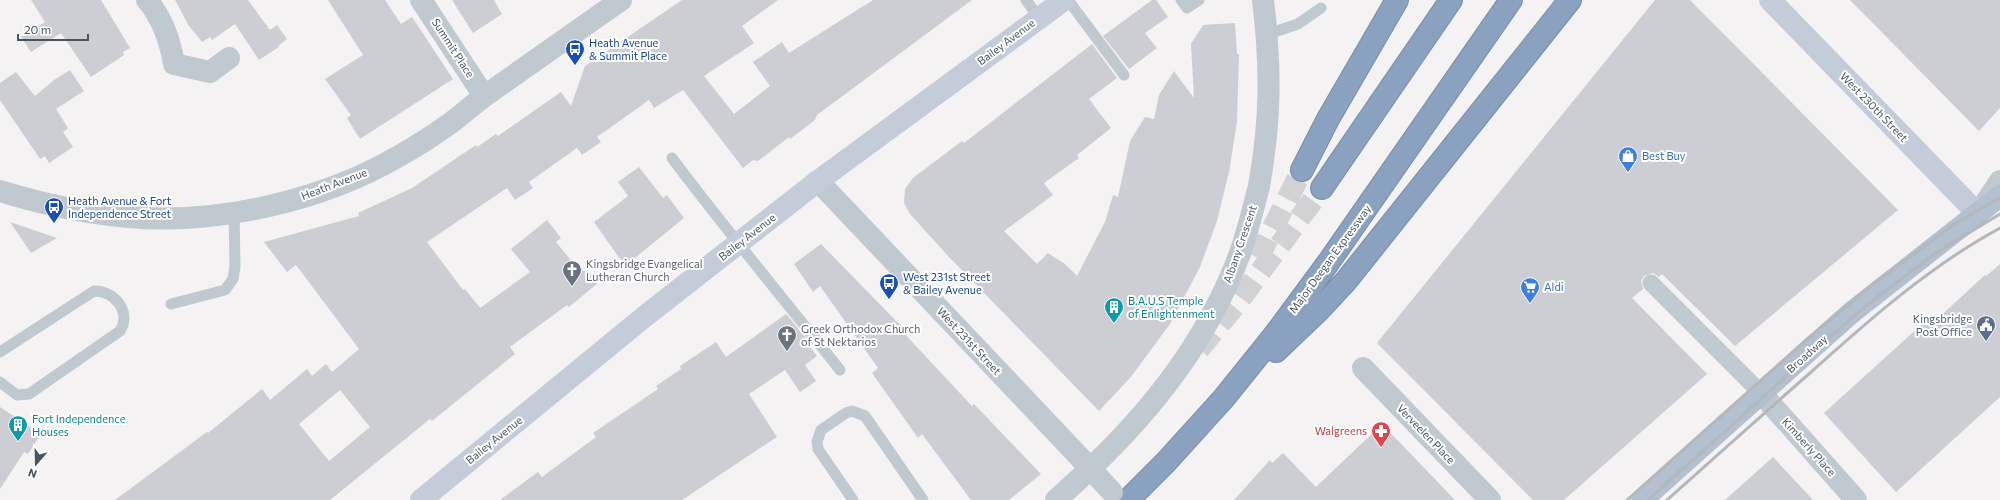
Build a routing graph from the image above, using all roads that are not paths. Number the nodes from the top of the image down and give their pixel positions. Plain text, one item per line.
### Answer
1 (147, 0) edge
2 (421, 0) edge
3 (621, 0) edge
4 (1026, 0) edge
5 (1064, 0) edge
6 (1068, 0) edge
7 (1181, 0) edge
8 (1199, 0) edge
9 (1264, 0) edge
10 (1397, 0) edge
11 (1451, 0) edge
12 (1511, 0) edge
13 (1570, 0) edge
14 (1770, 0) edge
15 (1321, 8) dead end
16 (1039, 18) junction
17 (1268, 34) junction
18 (229, 58) dead end
19 (1124, 75) dead end
20 (484, 96) junction
21 (672, 158) dead end
22 (1302, 170) tunnel mouth
23 (2000, 181) edge
24 (818, 182) junction
25 (1322, 188) tunnel mouth
26 (0, 191) edge
27 (2000, 196) edge
28 (2000, 207) edge
29 (234, 212) junction
30 (1978, 214) junction
31 (739, 243) junction
32 (1651, 283) dead end
33 (171, 304) dead end
34 (0, 352) edge
35 (1363, 368) dead end
36 (840, 370) dead end
37 (0, 382) edge
38 (1762, 394) junction
39 (1224, 398) junction
40 (1090, 469) junction
41 (421, 500) edge
42 (853, 500) edge
43 (923, 500) edge
44 (1056, 500) edge
45 (1120, 500) edge
46 (1128, 500) edge
47 (1490, 500) edge
48 (1642, 500) edge
49 (1856, 500) edge

1 - 18 street
2 - 20 street, Summit Place
3 - 20 street, Heath Avenue
4 - 16 lane
5 - 16 main road, Bailey Avenue
6 - 19 lane
7 - 8 lane
9 - 17 street, Albany Crescent
10 - 22 highway
11 - 25 highway
12 - 39 highway, Major Deegan Expressway
13 - 39 highway
14 - 30 main road, West 230th Street
15 - 17 lane
16 - 24 main road, Bailey Avenue
17 - 40 street, Albany Crescent, bridge
20 - 29 street, Heath Avenue
21 - 31 lane
23 - 30 street
24 - 31 main road, Bailey Avenue
24 - 40 street, West 231st Street, bridge
26 - 29 street, Heath Avenue
27 - 30 main road, Broadway
28 - 30 main road, Broadway
29 - 33 lane
30 - 38 main road, Broadway
31 - 36 lane
31 - 41 main road, Bailey Avenue
32 - 38 street
34 - 37 lane
35 - 47 street, Verveelen Place
38 - 48 main road, Broadway
38 - 49 street, Kimberly Place
39 - 46 highway, Major Deegan Expressway
40 - 44 street, Albany Crescent
40 - 45 street, West 231st Street, bridge
42 - 43 lane

